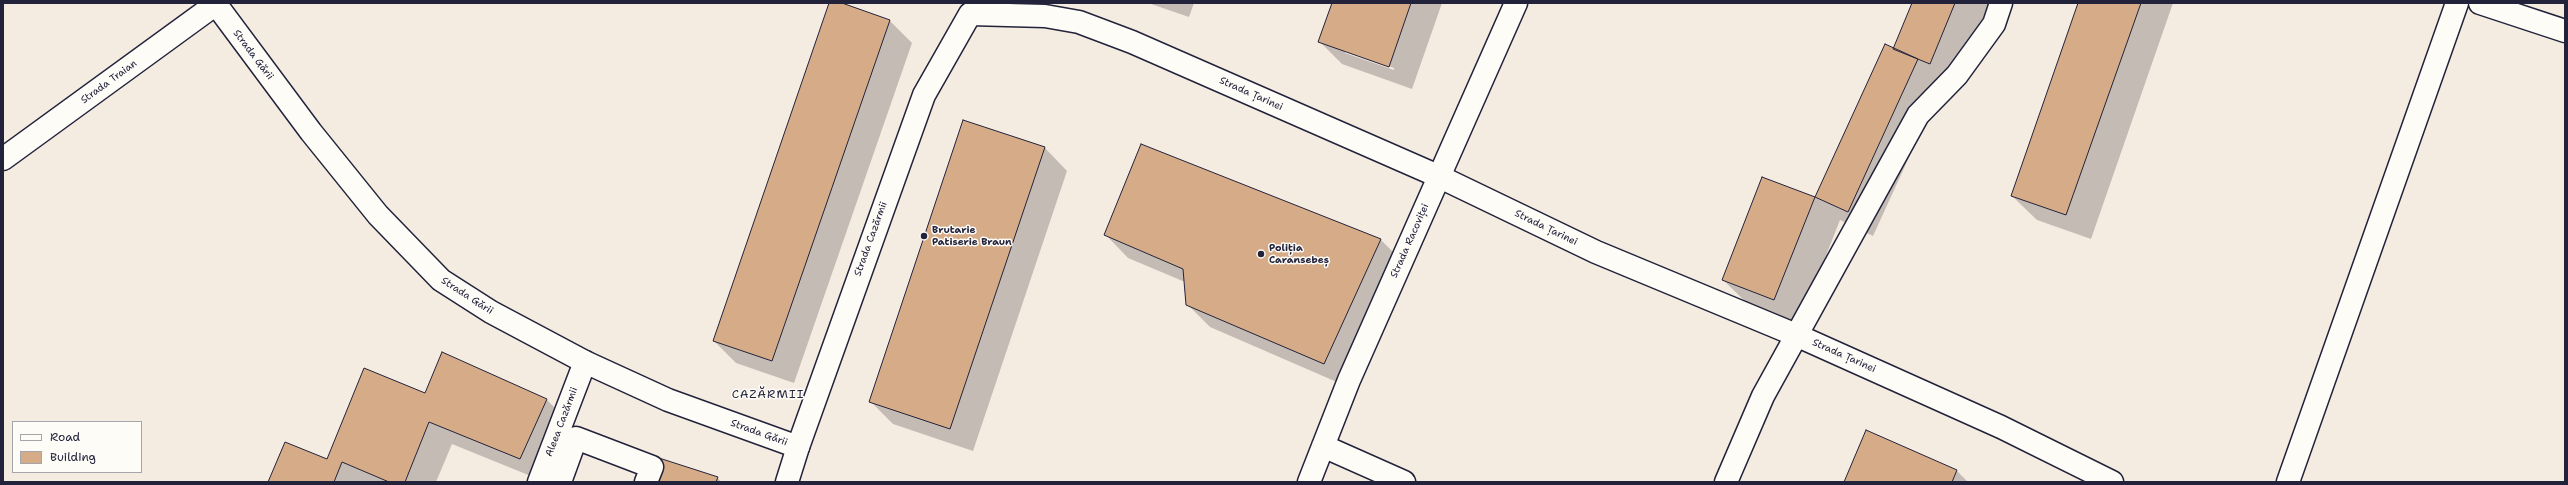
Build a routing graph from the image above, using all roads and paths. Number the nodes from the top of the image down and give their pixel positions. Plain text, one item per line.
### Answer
1 (1516, 3) edge
2 (2001, 3) edge
3 (2457, 3) edge
4 (2480, 3) edge
5 (215, 4) edge
6 (970, 9) edge
7 (2565, 31) edge
8 (3, 159) edge
9 (1438, 176) junction
10 (1796, 335) junction
11 (585, 362) junction
12 (1323, 446) junction
13 (798, 448) junction
14 (538, 482) edge
15 (560, 482) edge
16 (646, 482) edge
17 (787, 482) edge
18 (1309, 482) edge
19 (1404, 482) edge
20 (1726, 482) edge
21 (2112, 482) edge
22 (2288, 482) edge

1 - 9 street, Strada Racoviței
2 - 10 street
3 - 22 street
4 - 7 street
5 - 8 street, Strada Traian
5 - 11 street, Strada Gării
6 - 9 street, Strada Țarinei
6 - 13 street, Strada Cazărmii
9 - 10 street, Strada Țarinei
9 - 12 street, Strada Racoviței
10 - 20 street
10 - 21 street, Strada Țarinei
11 - 13 street, Strada Gării
11 - 14 street, Aleea Cazărmii
12 - 18 street, Strada Racoviței
12 - 19 street
13 - 17 street, Strada Cazărmii
15 - 16 street

